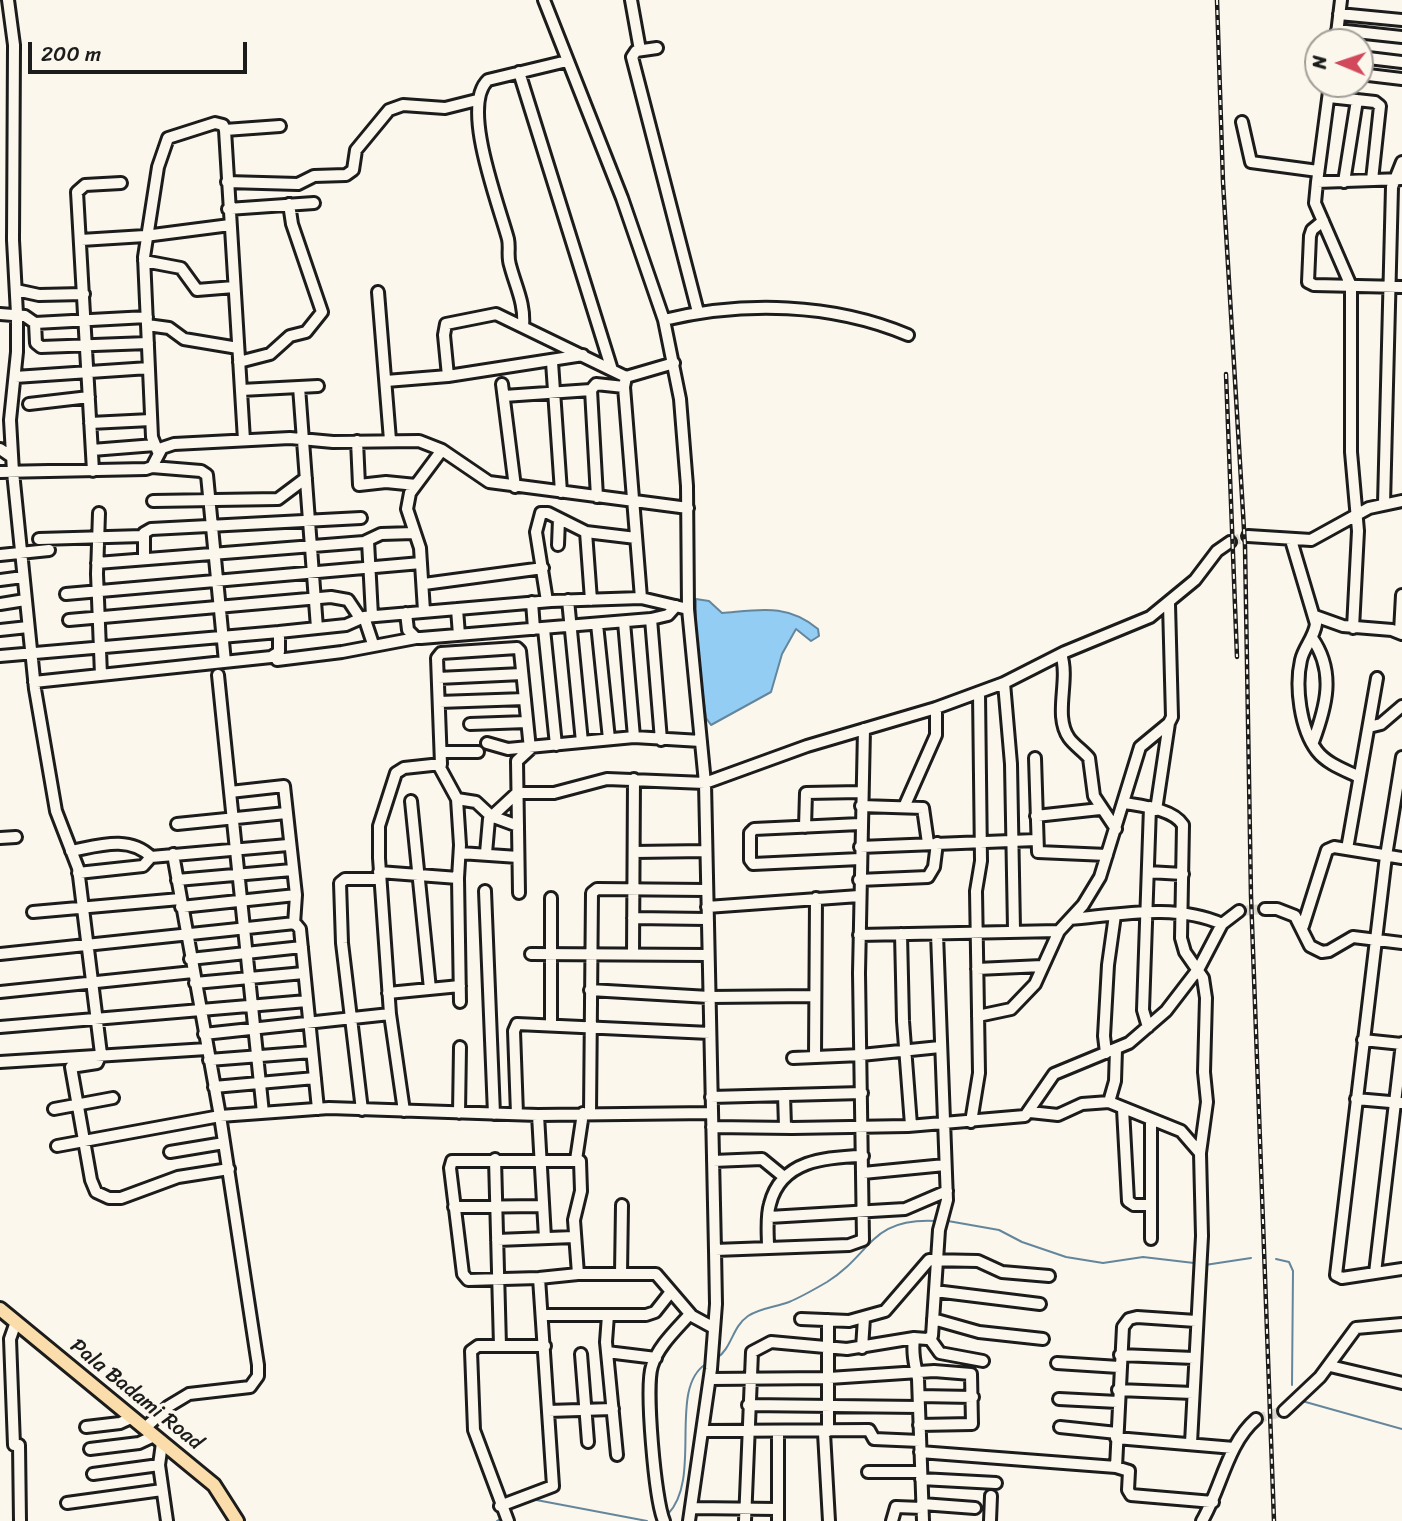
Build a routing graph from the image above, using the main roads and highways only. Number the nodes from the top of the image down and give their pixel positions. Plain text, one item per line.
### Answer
1 (0, 1309) edge
2 (237, 1521) edge

1 - 2 main road, Pala Badami Road

